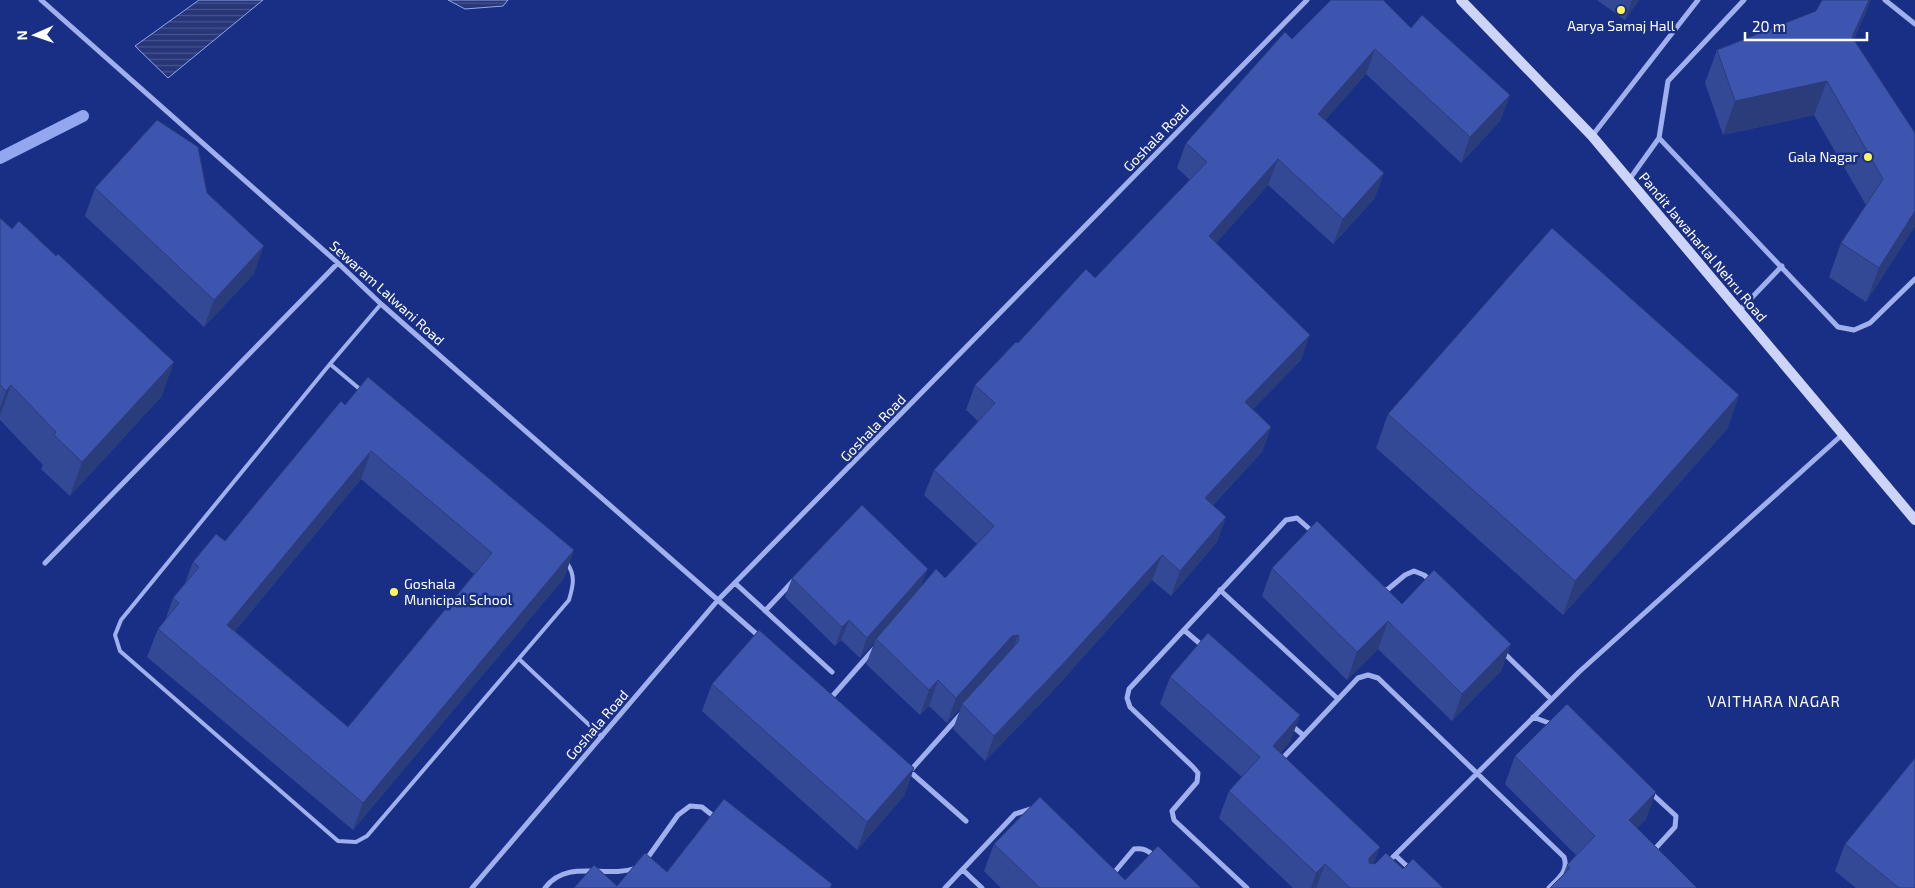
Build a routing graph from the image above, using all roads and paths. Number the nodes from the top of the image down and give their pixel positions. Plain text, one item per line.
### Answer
1 (42, 0) edge
2 (1307, 0) edge
3 (1461, 0) edge
4 (1698, 0) edge
5 (1744, 0) edge
6 (1884, 0) edge
7 (1915, 24) edge
8 (1592, 136) junction
9 (1660, 138) junction
10 (1629, 180) junction
11 (338, 263) junction
12 (1782, 266) junction
13 (1915, 280) edge
14 (381, 304) junction
15 (1739, 311) junction
16 (330, 364) junction
17 (367, 395) edge
18 (1843, 434) junction
19 (1915, 520) edge
20 (1318, 537) edge
21 (562, 557) edge
22 (45, 563) dead end
23 (797, 576) edge
24 (735, 583) junction
25 (1376, 588) edge
26 (1438, 589) edge
27 (1220, 590) junction
28 (718, 600) junction
29 (765, 611) junction
30 (1184, 630) junction
31 (766, 642) edge
32 (880, 642) edge
33 (1207, 650) edge
34 (1502, 650) edge
35 (519, 659) junction
36 (832, 672) dead end
37 (823, 693) edge
38 (1551, 698) junction
39 (830, 699) junction
40 (1338, 699) junction
41 (837, 706) edge
42 (967, 707) edge
43 (1534, 716) junction
44 (1288, 722) edge
45 (1558, 727) edge
46 (1303, 736) junction
47 (602, 737) junction
48 (902, 765) edge
49 (1279, 766) edge
50 (910, 771) junction
51 (1478, 772) junction
52 (1646, 788) edge
53 (1038, 816) edge
54 (966, 821) dead end
55 (724, 825) edge
56 (1395, 855) junction
57 (1654, 857) edge
58 (1156, 858) edge
59 (1383, 867) edge
60 (963, 870) junction
61 (1415, 875) edge
62 (1104, 878) edge
63 (474, 886) edge
64 (482, 888) edge
65 (546, 888) edge
66 (945, 888) edge
67 (982, 888) edge
68 (1247, 888) edge
69 (1549, 888) edge

1 - 11 street, Sewaram Lalwani Road
2 - 24 street, Goshala Road
3 - 8 street, Pandit Jawaharlal Nehru Road
4 - 8 street
5 - 9 street
6 - 7 street
8 - 10 street, Pandit Jawaharlal Nehru Road
9 - 10 street
9 - 12 street
10 - 15 street, Pandit Jawaharlal Nehru Road
11 - 14 street, Sewaram Lalwani Road
11 - 22 street
12 - 13 street
12 - 15 street
14 - 16 lane
14 - 28 street, Sewaram Lalwani Road
15 - 18 street, Pandit Jawaharlal Nehru Road
16 - 17 lane
16 - 35 lane
18 - 19 street, Pandit Jawaharlal Nehru Road
18 - 38 street
20 - 27 street
21 - 35 lane
23 - 29 street
24 - 28 street, Goshala Road
24 - 29 street
25 - 26 street
27 - 30 street
27 - 40 street
28 - 31 street, Sewaram Lalwani Road
28 - 47 street, Goshala Road
29 - 36 street
30 - 33 street
30 - 68 street
32 - 39 street
34 - 38 street
35 - 47 lane
37 - 39 street
38 - 43 street
39 - 41 street
40 - 46 street
40 - 51 street
42 - 50 street
43 - 45 street
43 - 51 street
44 - 46 street
46 - 49 street
47 - 63 street, Goshala Road
48 - 50 street
50 - 54 street
51 - 56 street
51 - 69 street
52 - 57 street
53 - 60 street
55 - 65 street
56 - 59 street
56 - 61 street
58 - 62 street
60 - 66 street
60 - 67 street
63 - 64 street

